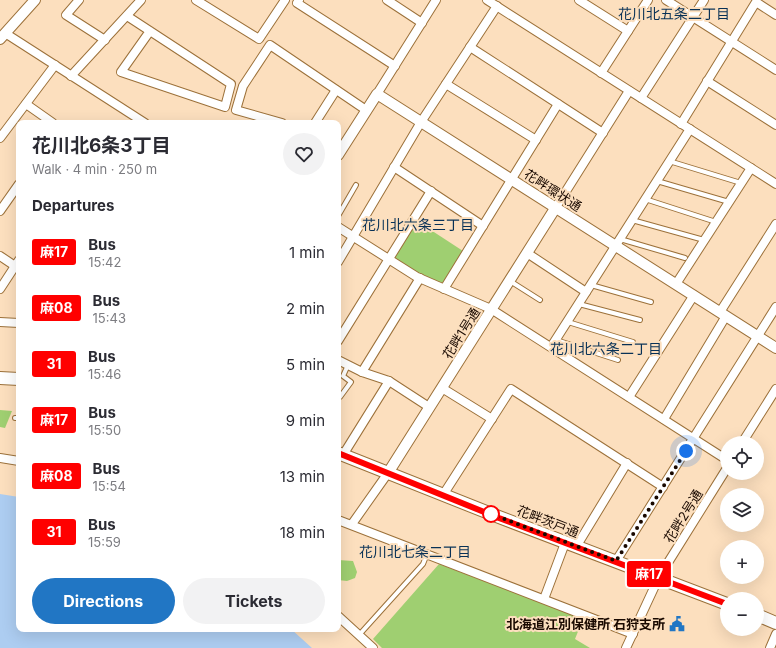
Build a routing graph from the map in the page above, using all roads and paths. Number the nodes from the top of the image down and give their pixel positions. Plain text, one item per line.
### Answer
1 (35, 0) edge
2 (80, 0) edge
3 (141, 0) edge
4 (196, 0) edge
5 (285, 0) edge
6 (299, 0) edge
7 (387, 0) edge
8 (436, 0) edge
9 (487, 0) edge
10 (579, 0) edge
11 (648, 0) edge
12 (666, 0) edge
13 (704, 0) edge
14 (497, 6) junction
15 (776, 15) edge
16 (127, 16) junction
17 (693, 17) junction
18 (422, 23) junction
19 (150, 31) junction
20 (628, 31) junction
21 (2, 36) edge
22 (105, 40) junction
23 (731, 42) junction
24 (470, 47) junction
25 (55, 65) junction
26 (395, 66) junction
27 (776, 70) edge
28 (601, 73) junction
29 (72, 76) junction
30 (707, 81) junction
31 (446, 84) junction
32 (336, 90) junction
33 (629, 91) junction
34 (377, 94) junction
35 (641, 98) junction
36 (26, 104) junction
37 (558, 104) junction
38 (366, 110) junction
39 (49, 120) edge
40 (140, 120) edge
41 (271, 120) edge
42 (317, 120) edge
43 (421, 122) junction
44 (681, 124) junction
45 (776, 125) edge
46 (690, 129) junction
47 (603, 133) junction
48 (0, 138) edge
49 (536, 140) junction
50 (341, 150) edge
51 (669, 161) junction
52 (394, 167) junction
53 (751, 168) junction
54 (512, 179) junction
55 (657, 181) junction
56 (741, 183) junction
57 (776, 184) edge
58 (356, 185) dead end
59 (16, 188) edge
60 (431, 191) junction
61 (645, 199) junction
62 (729, 202) junction
63 (556, 208) junction
64 (0, 211) edge
65 (341, 211) edge
66 (632, 220) junction
67 (716, 222) junction
68 (776, 224) edge
69 (483, 226) junction
70 (341, 229) edge
71 (353, 237) junction
72 (704, 241) junction
73 (617, 242) junction
74 (527, 253) junction
75 (0, 256) edge
76 (341, 257) edge
77 (685, 258) dead end
78 (388, 259) junction
79 (16, 263) edge
80 (16, 265) edge
81 (420, 278) junction
82 (509, 281) junction
83 (676, 284) junction
84 (588, 288) junction
85 (444, 289) junction
86 (0, 290) edge
87 (694, 295) junction
88 (540, 300) dead end
89 (651, 302) dead end
90 (578, 304) junction
91 (776, 307) edge
92 (491, 309) junction
93 (723, 314) junction
94 (640, 320) dead end
95 (567, 321) junction
96 (0, 322) edge
97 (16, 323) edge
98 (341, 336) edge
99 (758, 336) junction
100 (633, 342) dead end
101 (553, 344) junction
102 (776, 348) edge
103 (618, 360) dead end
104 (341, 361) edge
105 (349, 365) junction
106 (362, 372) junction
107 (0, 378) edge
108 (16, 380) edge
109 (389, 381) junction
110 (442, 388) junction
111 (776, 389) edge
112 (341, 396) edge
113 (629, 397) junction
114 (429, 407) junction
115 (492, 419) junction
116 (664, 419) junction
117 (746, 436) edge
118 (694, 439) junction
119 (341, 453) edge
120 (341, 454) edge
121 (720, 456) edge
122 (0, 458) edge
123 (16, 461) edge
124 (627, 463) junction
125 (388, 472) junction
126 (720, 479) edge
127 (663, 487) junction
128 (443, 495) junction
129 (341, 521) edge
130 (352, 524) junction
131 (571, 545) junction
132 (427, 554) junction
133 (616, 561) junction
134 (659, 577) junction
135 (544, 599) junction
136 (720, 601) edge
137 (764, 618) edge
138 (341, 619) edge
139 (776, 623) edge
140 (633, 634) junction
141 (776, 634) edge
142 (359, 635) junction
143 (373, 648) edge
144 (626, 648) edge
145 (770, 648) edge

1 - 21 street
2 - 22 street
3 - 16 street
4 - 5 street
6 - 26 street
7 - 18 street
8 - 18 street
9 - 14 street
10 - 20 street
11 - 20 street
12 - 17 street
13 - 17 street
14 - 24 street
14 - 28 street
15 - 23 street
16 - 19 street
16 - 22 street
17 - 23 street
17 - 35 street
18 - 26 street
19 - 19 street
20 - 28 street
21 - 25 street
22 - 29 street
23 - 27 street
23 - 30 street
24 - 31 street
24 - 37 street
25 - 29 street
25 - 36 street
26 - 34 street
28 - 33 street
29 - 40 street
30 - 44 street
30 - 45 street
31 - 43 street
31 - 49 street
32 - 38 street
32 - 41 street
32 - 42 street
33 - 35 street
33 - 47 street
34 - 38 street
34 - 43 street, 花畔環状通
35 - 44 street
36 - 39 street
36 - 48 street
37 - 47 street
37 - 49 street
38 - 50 street
43 - 52 street
43 - 54 street, 花畔環状通
44 - 46 street
46 - 51 street
46 - 53 street
47 - 63 street
49 - 54 street
51 - 55 street
51 - 56 lane
52 - 60 street
52 - 71 street
53 - 56 street
53 - 57 street
54 - 63 street, 花畔環状通
54 - 69 street
55 - 61 street
55 - 62 lane
56 - 62 street
58 - 65 lane
59 - 64 street
60 - 69 street
60 - 78 street
61 - 66 street
61 - 67 lane
62 - 67 street
63 - 73 street, 花畔環状通
63 - 74 street, 花畔1号通
66 - 72 lane
66 - 73 street
67 - 72 street
68 - 93 street
69 - 85 street
70 - 71 street
71 - 76 street
71 - 78 street
72 - 83 street
73 - 77 lane
73 - 83 street, 花畔環状通
73 - 84 street
74 - 82 street, 花畔1号通
74 - 84 street
75 - 79 street
78 - 81 street
78 - 98 street
80 - 86 street
81 - 85 street
81 - 106 street
82 - 88 lane
82 - 92 street, 花畔1号通
83 - 87 street, 花畔環状通
84 - 89 lane
84 - 90 street
85 - 92 street
87 - 93 street, 花畔環状通
87 - 113 street
90 - 94 lane
90 - 95 street
91 - 99 street
92 - 101 street
92 - 110 street, 花畔1号通
93 - 99 street, 花畔環状通
93 - 116 street
95 - 100 lane
95 - 101 street
96 - 97 street
99 - 102 street, 花畔環状通
99 - 118 street
101 - 103 lane
101 - 113 street
104 - 105 street
105 - 106 street
105 - 112 lane
106 - 109 street
107 - 108 main road
109 - 114 street
109 - 119 street
110 - 114 street, 花畔1号通
110 - 115 street
111 - 117 street
113 - 116 street
114 - 125 street, 花畔1号通
115 - 124 street
115 - 128 street
116 - 118 street
118 - 121 street
118 - 127 street
120 - 125 main road, 花畔茨戸通
122 - 123 street
124 - 127 street
124 - 131 street
125 - 128 main road, 花畔茨戸通
125 - 130 street
126 - 134 street, 花畔2号通
127 - 133 street
128 - 131 main road, 花畔茨戸通
129 - 130 street
130 - 132 street
131 - 133 main road, 花畔茨戸通
131 - 135 street
132 - 135 street
132 - 142 lane
133 - 134 main road, 花畔茨戸通
134 - 136 main road, 花畔茨戸通
134 - 140 street, 花畔2号通
135 - 140 street
137 - 139 main road
138 - 142 street
140 - 144 street, 花畔2号通
141 - 145 street
142 - 143 street

